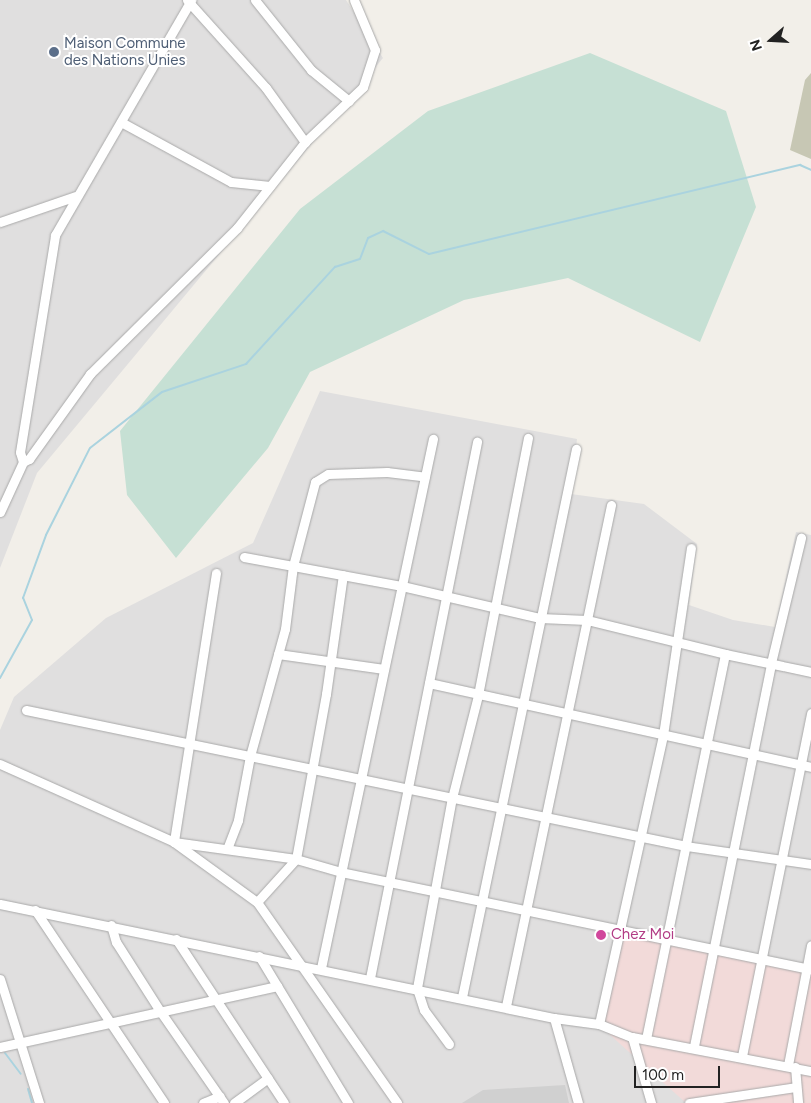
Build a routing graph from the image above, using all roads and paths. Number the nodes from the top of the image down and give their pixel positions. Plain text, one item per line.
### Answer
1 (255, 0) edge
2 (354, 0) edge
3 (189, 1) edge
4 (348, 101) junction
5 (121, 122) junction
6 (305, 142) junction
7 (270, 186) junction
8 (76, 196) junction
9 (0, 222) edge
10 (528, 438) dead end
11 (433, 439) dead end
12 (477, 442) dead end
13 (576, 449) dead end
14 (23, 462) junction
15 (425, 477) junction
16 (610, 505) dead end
17 (0, 512) edge
18 (801, 538) dead end
19 (691, 548) dead end
20 (244, 557) dead end
21 (293, 566) junction
22 (216, 573) dead end
23 (343, 575) junction
24 (402, 586) junction
25 (446, 597) junction
26 (494, 607) junction
27 (540, 618) junction
28 (587, 620) junction
29 (677, 642) junction
30 (278, 654) junction
31 (724, 654) junction
32 (330, 661) junction
33 (771, 663) junction
34 (384, 669) junction
35 (811, 672) edge
36 (429, 683) junction
37 (478, 696) junction
38 (522, 705) junction
39 (26, 710) dead end
40 (811, 712) edge
41 (568, 714) junction
42 (663, 735) junction
43 (708, 742) junction
44 (188, 743) junction
45 (754, 754) junction
46 (250, 756) junction
47 (0, 764) edge
48 (800, 764) junction
49 (811, 767) edge
50 (313, 769) junction
51 (361, 779) junction
52 (408, 789) junction
53 (452, 798) junction
54 (501, 808) junction
55 (546, 817) junction
56 (641, 837) junction
57 (174, 842) junction
58 (686, 846) junction
59 (227, 849) junction
60 (733, 852) junction
61 (781, 858) junction
62 (296, 859) junction
63 (811, 864) edge
64 (341, 872) junction
65 (389, 880) junction
66 (435, 889) junction
67 (481, 899) junction
68 (257, 902) junction
69 (0, 904) edge
70 (527, 909) junction
71 (35, 910) junction
72 (110, 925) junction
73 (620, 930) junction
74 (176, 939) junction
75 (666, 940) junction
76 (811, 945) edge
77 (716, 950) junction
78 (259, 956) junction
79 (760, 959) junction
80 (301, 966) junction
81 (321, 968) junction
82 (809, 969) edge
83 (370, 978) junction
84 (0, 979) edge
85 (277, 986) junction
86 (417, 988) junction
87 (462, 997) junction
88 (216, 1000) junction
89 (506, 1006) junction
90 (160, 1011) junction
91 (554, 1018) junction
92 (110, 1021) junction
93 (599, 1024) junction
94 (632, 1037) junction
95 (646, 1039) junction
96 (20, 1043) junction
97 (449, 1044) dead end
98 (694, 1046) junction
99 (0, 1048) edge
100 (742, 1056) junction
101 (791, 1066) junction
102 (811, 1070) edge
103 (268, 1078) junction
104 (796, 1087) junction
105 (222, 1100) edge
106 (39, 1103) edge
107 (164, 1103) edge
108 (203, 1103) edge
109 (234, 1103) edge
110 (284, 1103) edge
111 (348, 1103) edge
112 (397, 1103) edge
113 (578, 1103) edge
114 (650, 1103) edge
115 (689, 1103) edge
116 (798, 1103) edge

1 - 4 street
2 - 4 street
3 - 5 street
3 - 6 street
4 - 6 street
5 - 7 street
5 - 8 street
6 - 7 street
7 - 14 street
8 - 9 street
8 - 14 street
10 - 26 street
11 - 15 street
12 - 25 street
13 - 27 street
14 - 17 street
15 - 21 street
15 - 24 street
16 - 28 street
18 - 33 street
19 - 29 street
20 - 21 street
21 - 23 street
21 - 30 street
22 - 44 street
23 - 24 street
23 - 32 street
24 - 25 street
24 - 34 street
25 - 26 street
25 - 36 street
26 - 27 street
26 - 37 street
27 - 28 street
27 - 38 street
28 - 29 street
28 - 41 street
29 - 31 street
29 - 42 street
30 - 32 street
30 - 46 street
31 - 33 street
31 - 43 street
32 - 34 street
32 - 50 street
33 - 35 street
33 - 45 street
34 - 51 street
36 - 37 street
36 - 52 street
37 - 38 street
37 - 53 street
38 - 41 street
38 - 54 street
39 - 44 street
40 - 48 street
41 - 42 street
41 - 55 street
42 - 43 street
42 - 56 street
43 - 45 street
43 - 58 street
44 - 46 street
44 - 57 street
45 - 48 street
45 - 60 street
46 - 50 street
46 - 59 street
47 - 57 street
48 - 49 street
48 - 61 street
50 - 51 street
50 - 62 street
51 - 52 street
51 - 64 street
52 - 53 street
52 - 65 street
53 - 54 street
53 - 66 street
54 - 55 street
54 - 67 street
55 - 56 street
55 - 70 street
56 - 58 street
56 - 73 street
57 - 59 street
57 - 68 street
58 - 60 street
58 - 75 street
59 - 62 street
60 - 61 street
60 - 77 street
61 - 63 street
61 - 79 street
62 - 64 street
62 - 68 street
64 - 65 street
64 - 81 street
65 - 66 street
65 - 83 street
66 - 67 street
66 - 86 street
67 - 70 street
67 - 87 street
68 - 80 street
69 - 71 street
70 - 73 street
70 - 89 street
71 - 72 street
71 - 92 street
72 - 74 street
72 - 90 street
73 - 75 street
73 - 93 street
74 - 78 street
74 - 88 street
75 - 77 street
75 - 95 street
76 - 82 street
77 - 79 street
77 - 98 street
78 - 80 street
78 - 85 street
79 - 82 street
79 - 100 street
80 - 81 street
80 - 112 street
81 - 83 street
82 - 101 street
83 - 86 street
84 - 96 street
85 - 88 street
85 - 111 street
86 - 87 street
86 - 97 street
87 - 89 street
88 - 90 street
88 - 103 street
89 - 91 street
90 - 92 street
90 - 105 street
91 - 93 street
91 - 113 street
92 - 96 street
92 - 107 street
93 - 94 street
94 - 95 street
94 - 114 street
95 - 98 street
96 - 99 street
96 - 106 street
98 - 100 street
100 - 101 street
101 - 102 street
101 - 104 street
103 - 109 street
103 - 110 street
104 - 115 street
104 - 116 street
105 - 108 street

